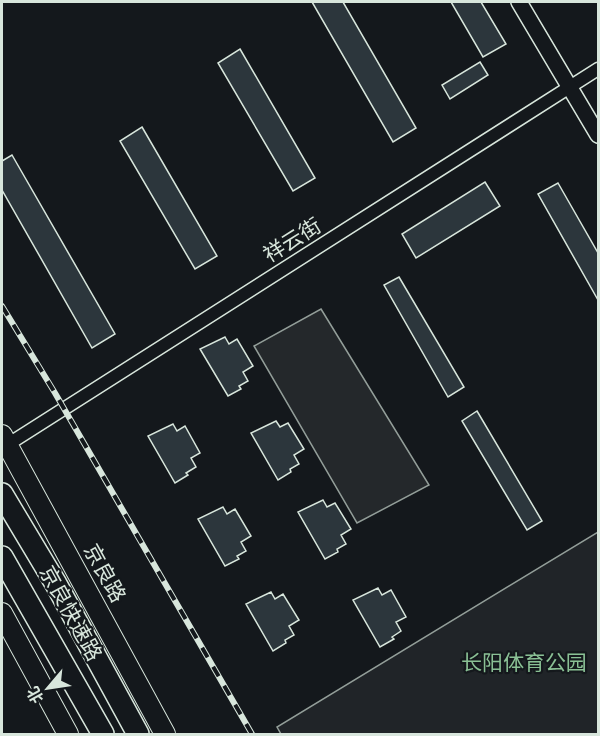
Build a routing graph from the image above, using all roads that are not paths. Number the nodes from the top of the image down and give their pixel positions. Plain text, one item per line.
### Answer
1 (519, 2) edge
2 (598, 69) edge
3 (570, 87) junction
4 (598, 135) edge
5 (4, 440) edge
6 (2, 494) edge
7 (2, 557) edge
8 (2, 613) edge
9 (68, 735) edge
10 (103, 735) edge
11 (138, 735) edge
12 (165, 735) edge

1 - 3 street
2 - 3 street, 祥云街
3 - 4 street
3 - 5 street, 祥云街
5 - 12 main road, 京良路
6 - 11 highway, 京良快速路
7 - 10 highway, 京良快速路
8 - 9 main road

